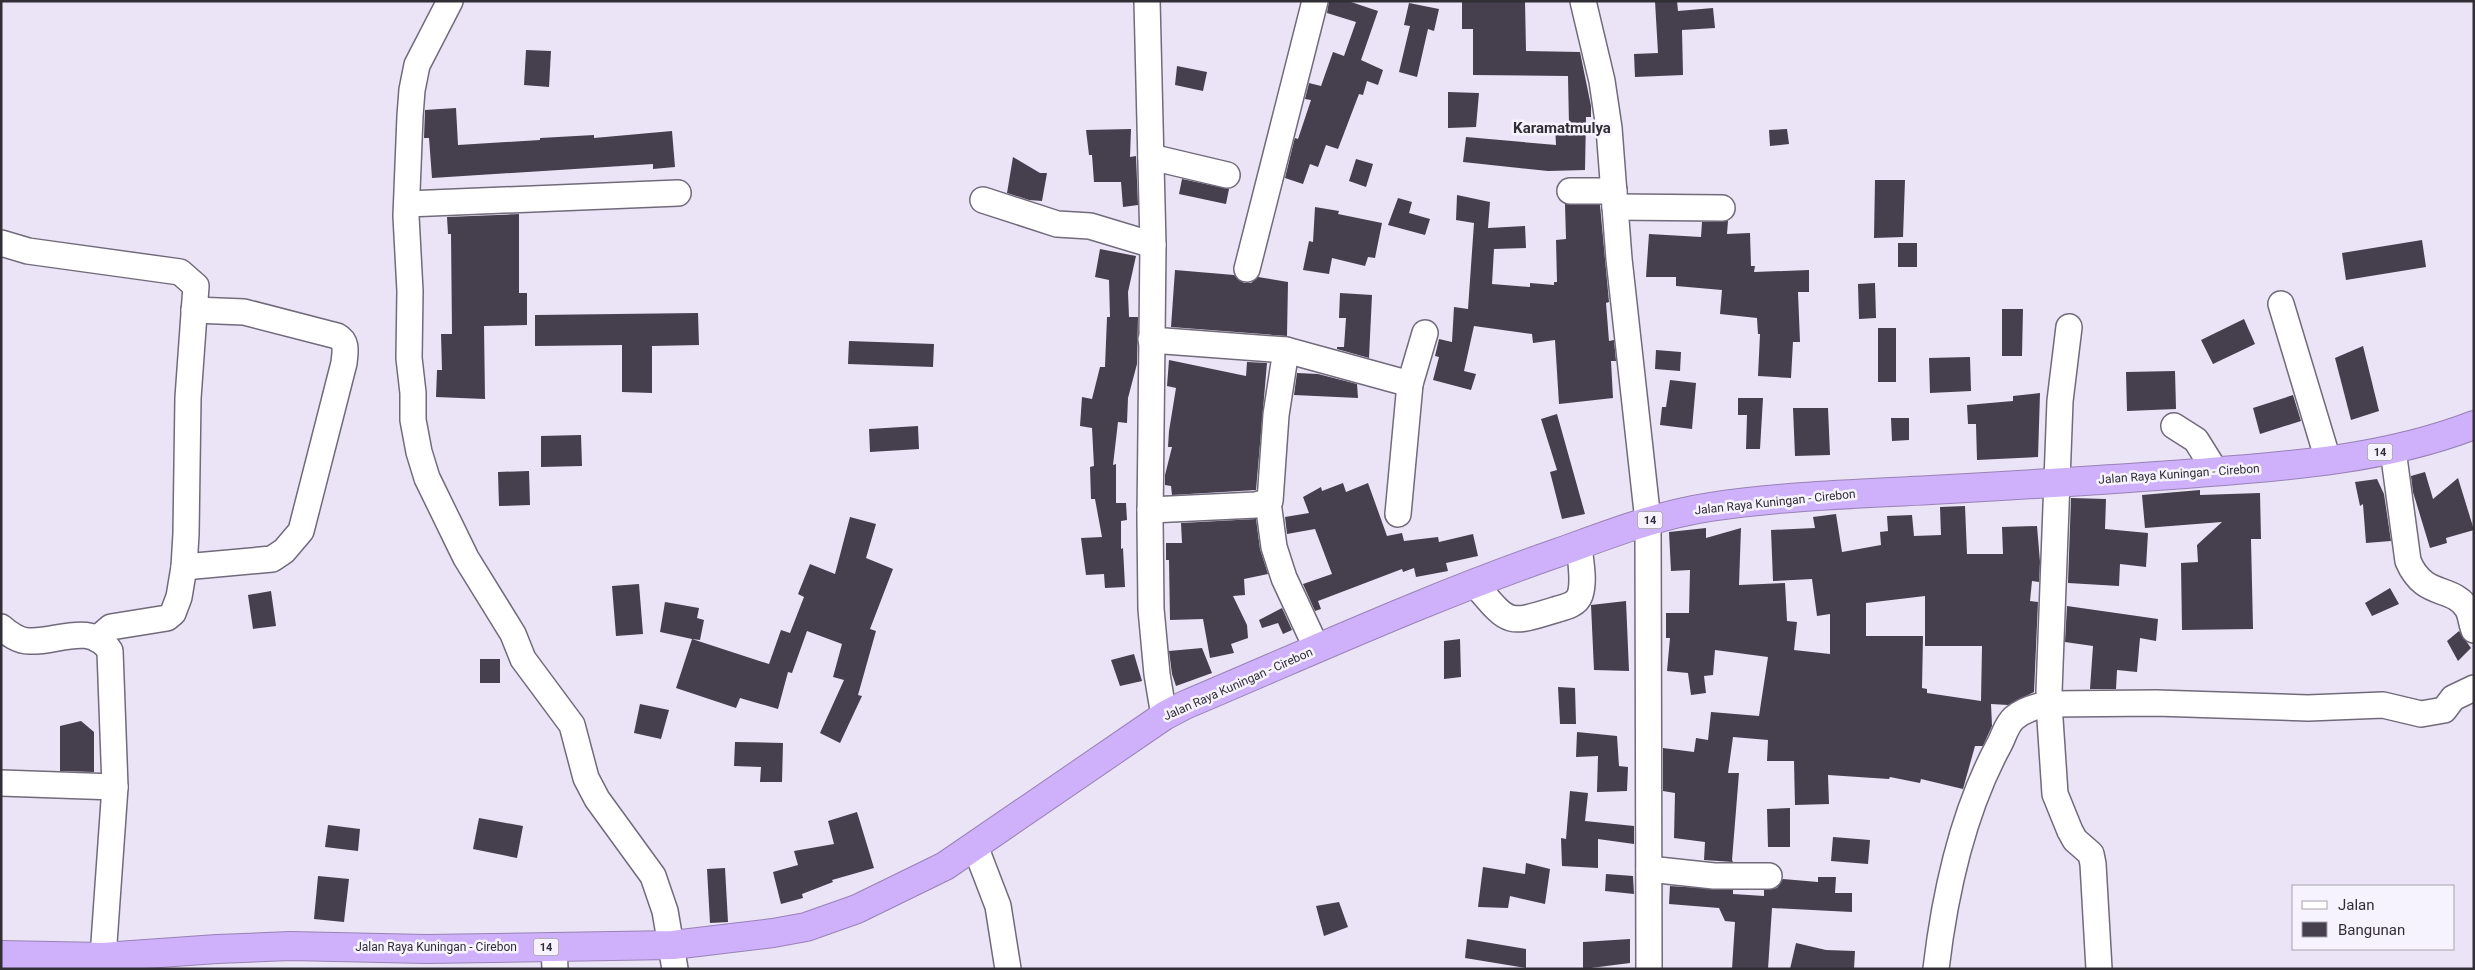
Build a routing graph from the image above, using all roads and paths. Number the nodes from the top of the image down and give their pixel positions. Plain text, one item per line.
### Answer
1 (450, 1) edge
2 (1147, 1) edge
3 (1315, 1) edge
4 (1583, 1) edge
5 (1151, 157) junction
6 (1227, 175) dead end
7 (1570, 191) dead end
8 (678, 193) dead end
9 (1615, 199) junction
10 (983, 200) dead end
11 (406, 204) junction
12 (1722, 208) dead end
13 (1, 243) edge
14 (1153, 244) junction
15 (1247, 269) dead end
16 (2281, 304) dead end
17 (194, 310) junction
18 (2069, 327) dead end
19 (1425, 333) dead end
20 (1150, 340) junction
21 (1286, 350) junction
22 (1410, 384) junction
23 (2174, 426) dead end
24 (2462, 430) edge
25 (2393, 450) junction
26 (2318, 462) junction
27 (2228, 471) junction
28 (2056, 484) junction
29 (1268, 502) junction
30 (1150, 510) junction
31 (1398, 514) dead end
32 (1648, 521) junction
33 (1579, 545) junction
34 (184, 567) junction
35 (1474, 583) junction
36 (1, 627) edge
37 (2474, 630) edge
38 (97, 639) junction
39 (1317, 649) junction
40 (2474, 688) edge
41 (2049, 698) junction
42 (1164, 716) junction
43 (1, 783) edge
44 (115, 787) junction
45 (975, 846) junction
46 (1649, 869) junction
47 (1769, 876) dead end
48 (1, 955) edge
49 (103, 957) junction
50 (674, 957) edge
51 (555, 958) edge
52 (1008, 969) edge
53 (1649, 969) edge
54 (1936, 969) edge
55 (2099, 969) edge

1 - 11 street
2 - 5 street
3 - 15 street
4 - 9 street
5 - 6 street
5 - 14 street
7 - 9 street
8 - 11 street
9 - 12 street
9 - 32 street
10 - 14 street
11 - 50 street
13 - 17 street
14 - 20 street
16 - 26 street
17 - 34 street
17 - 34 street
18 - 28 street
19 - 22 street
20 - 21 street
20 - 30 street
21 - 22 street
21 - 29 street
22 - 31 street
23 - 27 street
24 - 25 highway, Jalan Raya Kuningan - Cirebon / 14
25 - 26 highway, Jalan Raya Kuningan - Cirebon / 14
25 - 37 street
26 - 27 highway, Jalan Raya Kuningan - Cirebon / 14
27 - 28 highway, Jalan Raya Kuningan - Cirebon / 14
28 - 32 highway, Jalan Raya Kuningan - Cirebon / 14
28 - 41 street
29 - 30 street
29 - 39 street
30 - 42 street
32 - 33 highway, Jalan Raya Kuningan - Cirebon / 14
32 - 46 street
33 - 35 highway, Jalan Raya Kuningan - Cirebon / 14
33 - 35 street
34 - 38 street
35 - 39 highway, Jalan Raya Kuningan - Cirebon / 14
36 - 38 street
38 - 44 street
39 - 42 highway, Jalan Raya Kuningan - Cirebon / 14
40 - 41 street
41 - 54 street
41 - 55 street
42 - 45 highway, Jalan Raya Kuningan - Cirebon / 14
43 - 44 street
44 - 49 street
45 - 50 highway, Jalan Raya Kuningan - Cirebon / 14
45 - 52 street
46 - 47 street
46 - 53 street
48 - 49 highway, Jalan Raya Kuningan - Cirebon / 14
49 - 51 highway, Jalan Raya Kuningan - Cirebon / 14
50 - 51 highway, Jalan Raya Kuningan - Cirebon / 14

